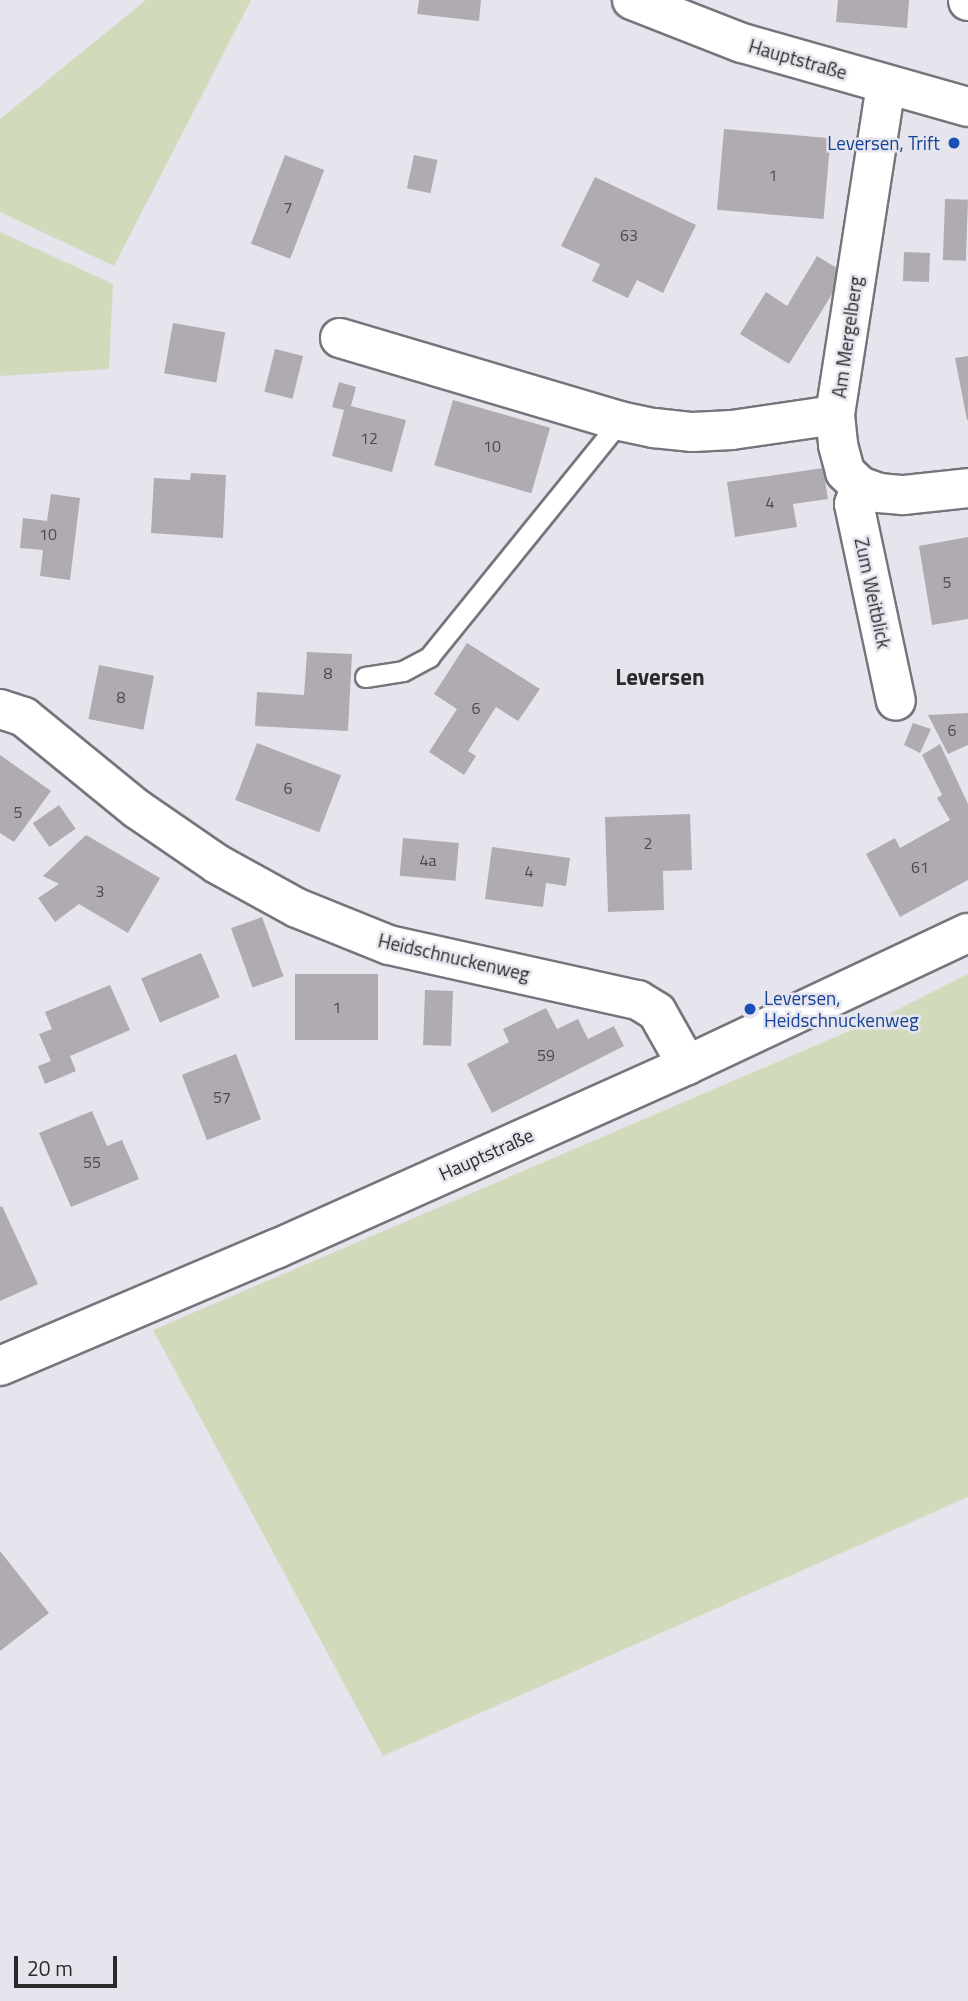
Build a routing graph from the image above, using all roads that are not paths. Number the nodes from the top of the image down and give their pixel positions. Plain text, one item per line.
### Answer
1 (632, 0) edge
2 (886, 85) junction
3 (968, 107) edge
4 (340, 338) dead end
5 (835, 415) junction
6 (620, 421) junction
7 (860, 486) junction
8 (968, 488) edge
9 (365, 677) dead end
10 (897, 701) dead end
11 (0, 709) edge
12 (968, 933) edge
13 (687, 1065) junction
14 (0, 1366) edge

1 - 2 street, Hauptstraße
2 - 3 street, Hauptstraße
2 - 5 street, Am Mergelberg
4 - 6 street, Am Mergelberg
5 - 6 street, Am Mergelberg
5 - 7 street
6 - 9 lane
7 - 8 street
7 - 10 street, Zum Weitblick
11 - 13 street, Heidschnuckenweg
12 - 13 street, Hauptstraße
13 - 14 street, Hauptstraße

